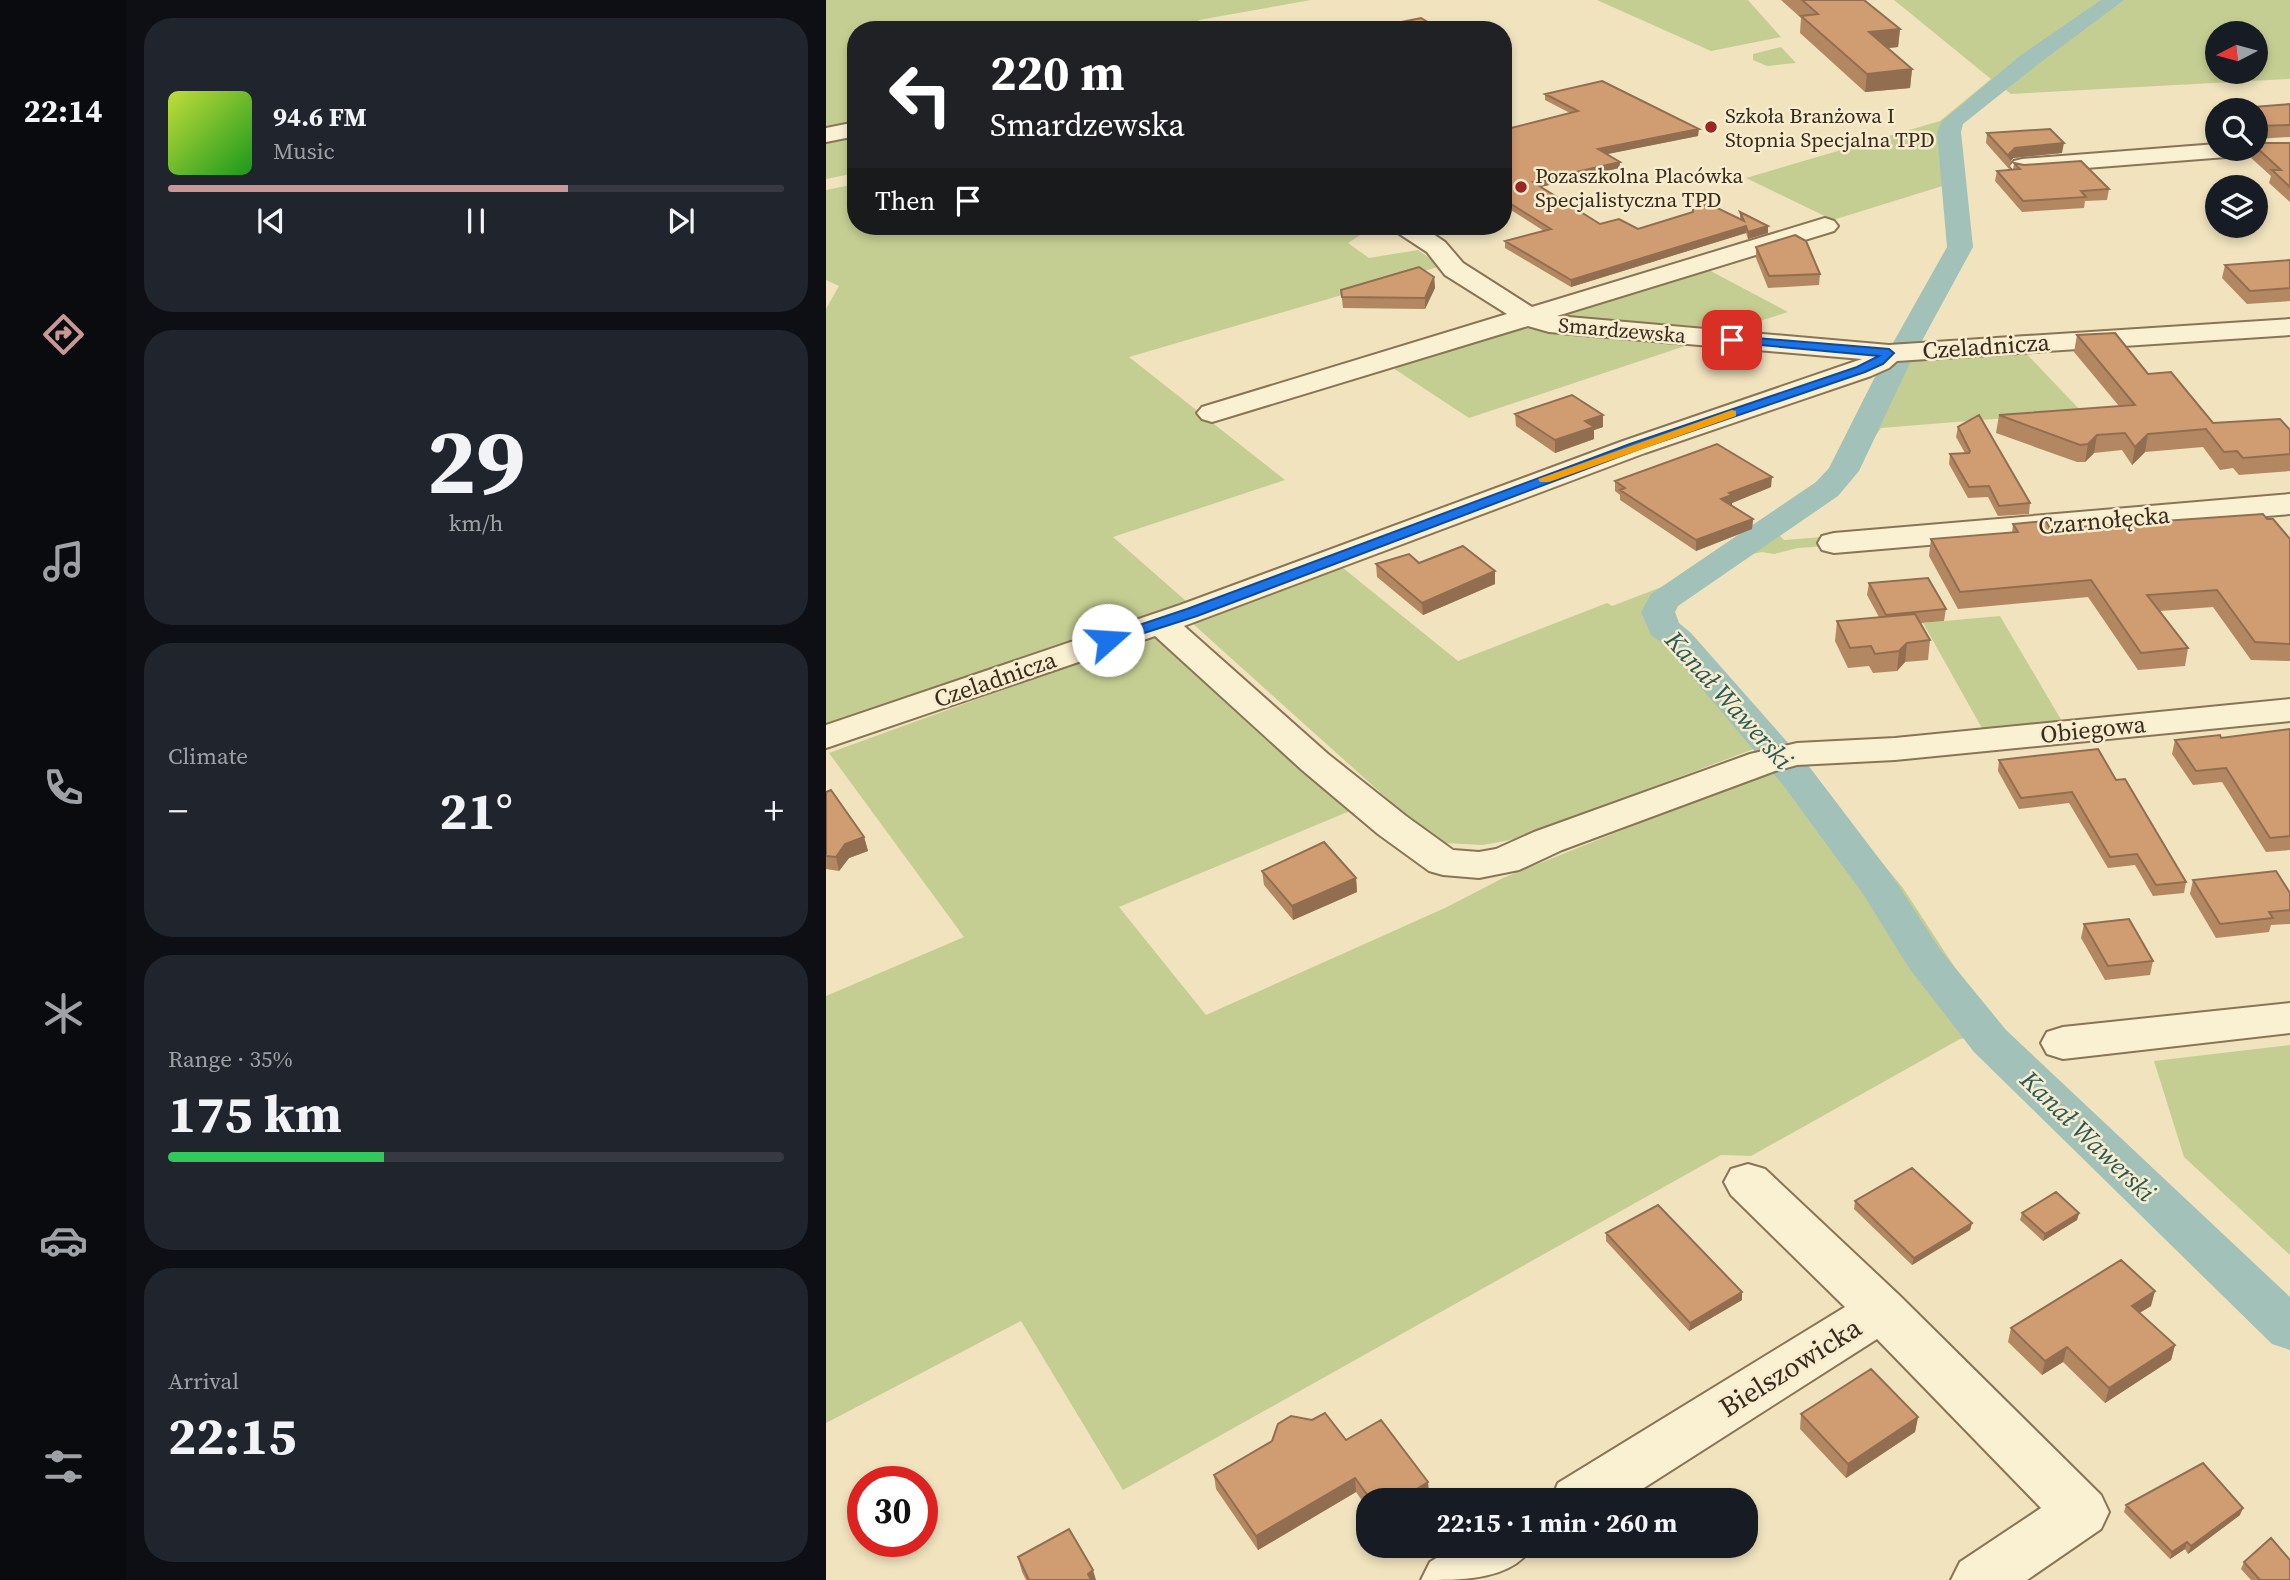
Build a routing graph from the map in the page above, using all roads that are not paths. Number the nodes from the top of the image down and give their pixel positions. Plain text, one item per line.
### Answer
1 (847, 131) edge
2 (826, 135) edge
3 (2205, 151) edge
4 (2022, 166) edge
5 (1825, 226) dead end
6 (1418, 235) edge
7 (1531, 317) junction
8 (2290, 327) edge
9 (1900, 352) junction
10 (1212, 413) dead end
11 (2290, 504) edge
12 (1834, 543) dead end
13 (1159, 622) junction
14 (2290, 710) edge
15 (826, 737) edge
16 (2290, 1018) edge
17 (2063, 1043) dead end
18 (1748, 1182) dead end
19 (1881, 1310) junction
20 (1597, 1488) edge
21 (1485, 1558) edge
22 (1450, 1580) edge
23 (1980, 1580) edge

1 - 2 street
3 - 4 street
5 - 7 street
6 - 7 street, Smardzewska
7 - 9 street, Smardzewska
7 - 10 street
8 - 9 street, Czeladnicza
9 - 13 street, Czeladnicza
11 - 12 street, Czarnołęcka
13 - 14 street, Obiegowa
13 - 15 street, Czeladnicza
16 - 17 street
18 - 19 street, Bielszowicka
19 - 20 street, Bielszowicka
19 - 23 street
21 - 22 street

